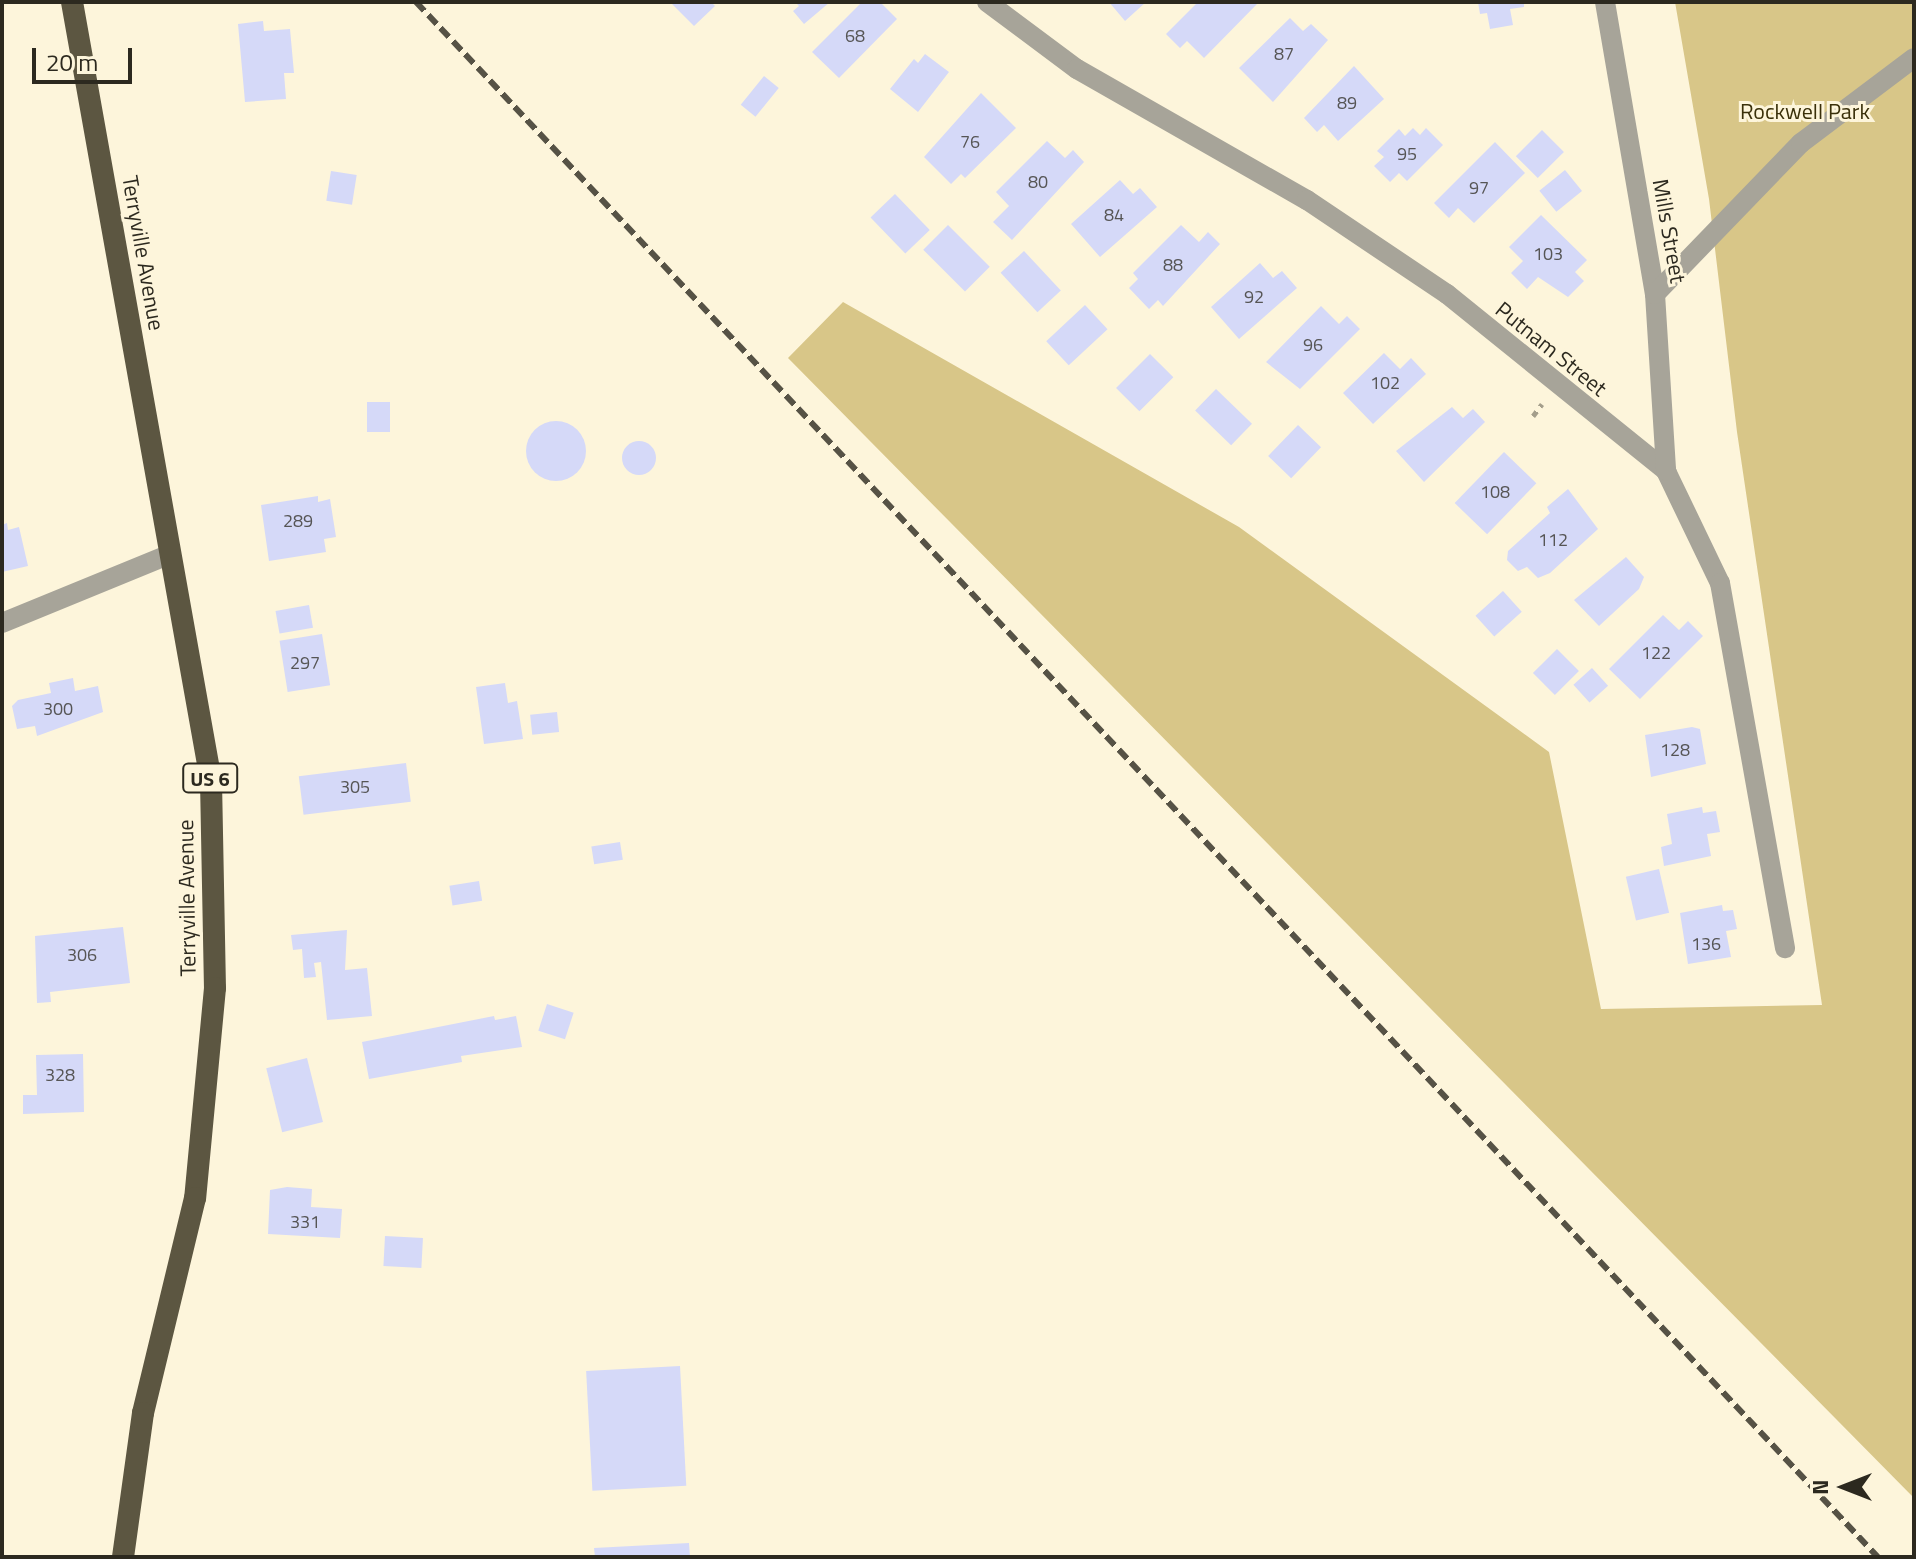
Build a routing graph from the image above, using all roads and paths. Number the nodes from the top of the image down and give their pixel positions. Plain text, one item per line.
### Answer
1 (72, 2) edge
2 (987, 2) edge
3 (1605, 2) edge
4 (1914, 58) edge
5 (1655, 294) junction
6 (1666, 471) junction
7 (170, 554) junction
8 (2, 623) edge
9 (1785, 948) dead end
10 (123, 1557) edge

1 - 7 highway, Terryville Avenue / US 6
2 - 6 street, Putnam Street
3 - 5 street, Mills Street
4 - 5 street
5 - 6 street, Mills Street
6 - 9 street, Putnam Street
7 - 8 street
7 - 10 highway, Terryville Avenue / US 6

